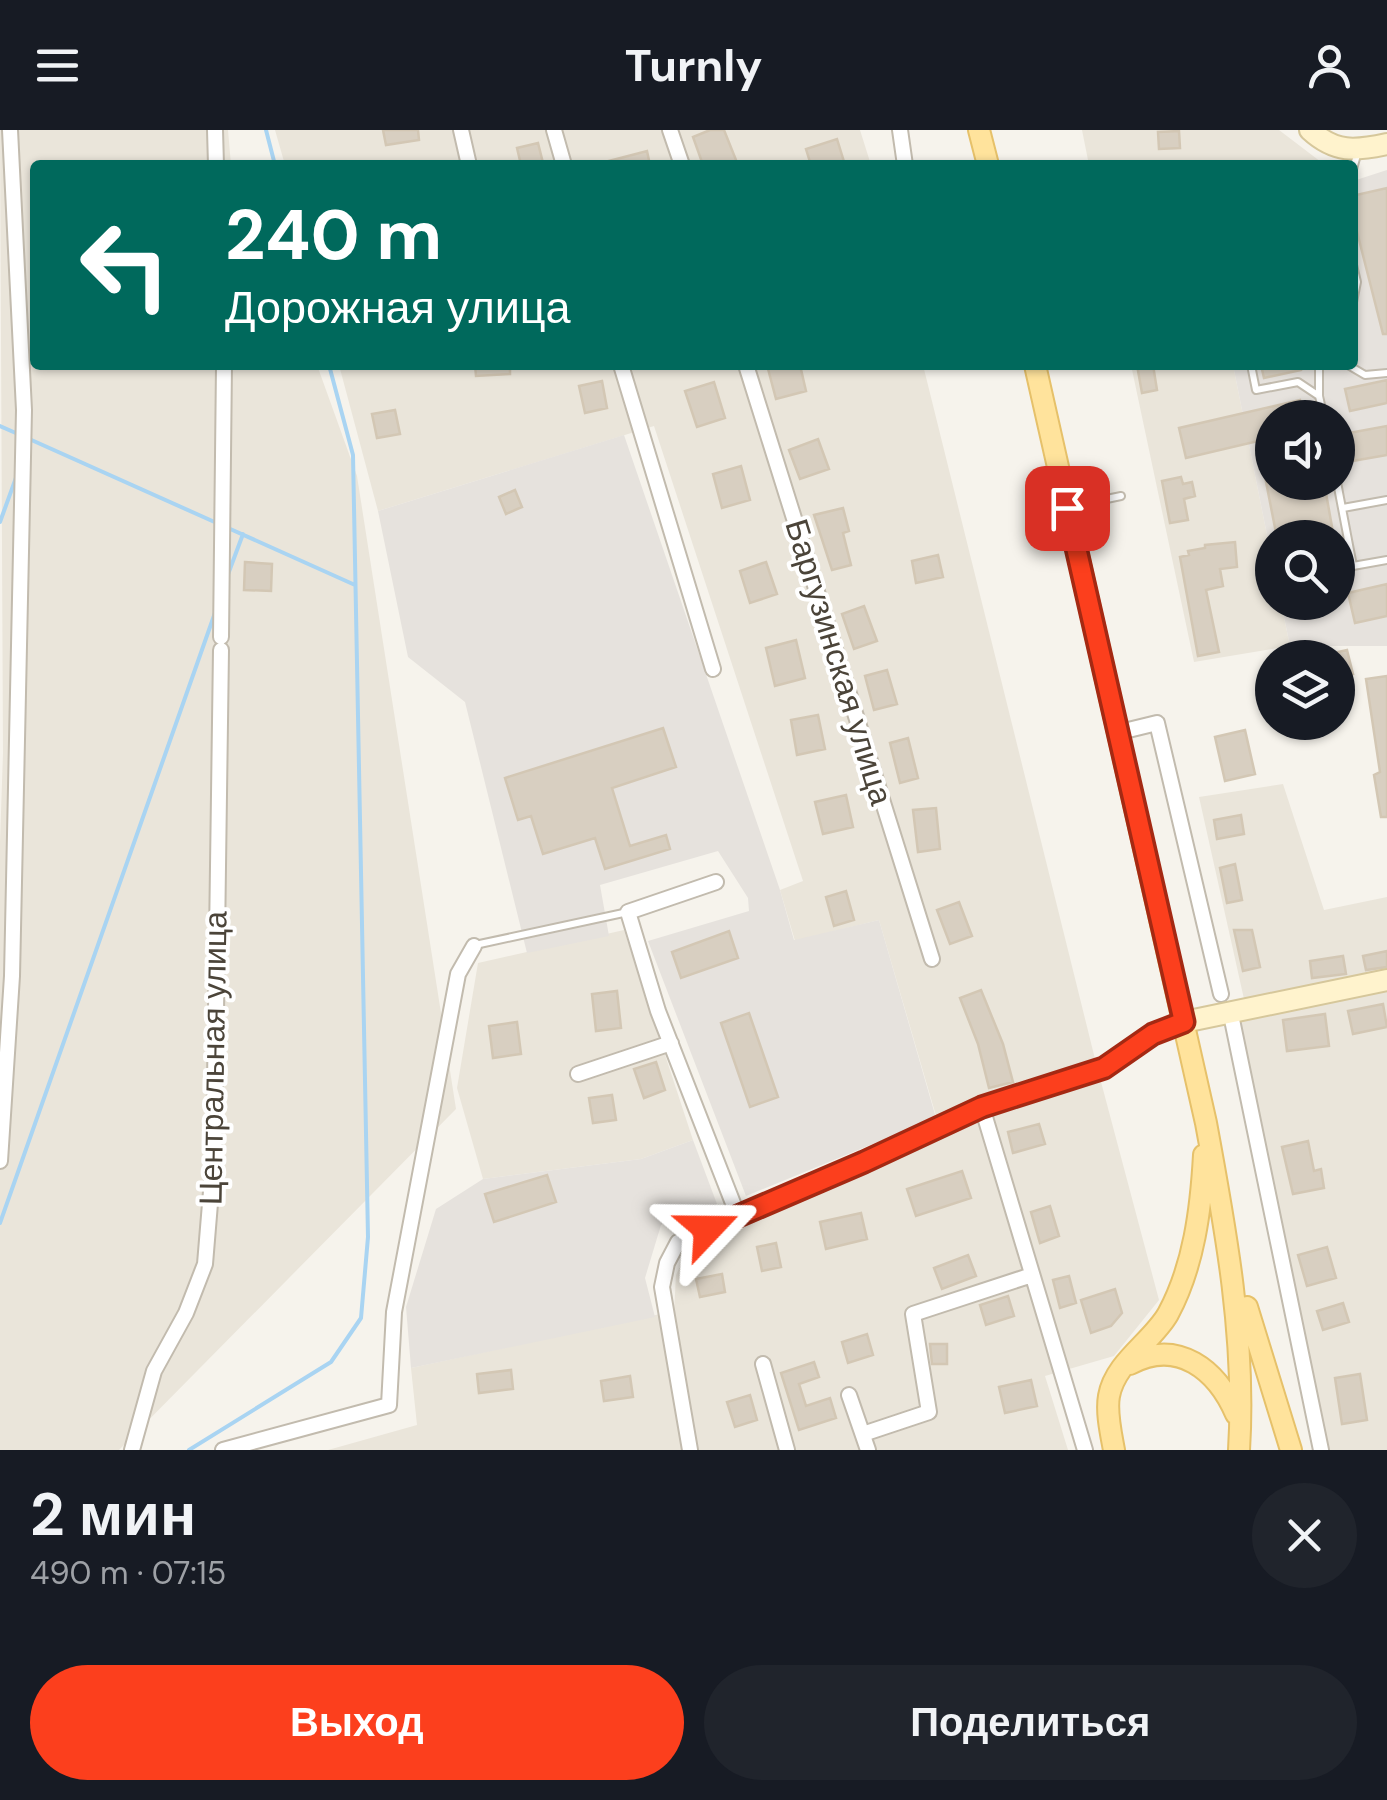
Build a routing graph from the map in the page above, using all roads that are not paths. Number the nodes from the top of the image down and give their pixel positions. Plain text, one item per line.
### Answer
1 (10, 130) edge
2 (214, 130) edge
3 (462, 130) edge
4 (554, 130) edge
5 (670, 130) edge
6 (900, 130) edge
7 (979, 130) edge
8 (1314, 131) edge
9 (1387, 144) edge
10 (1359, 150) junction
11 (216, 160) edge
12 (467, 160) edge
13 (563, 160) edge
14 (680, 160) edge
15 (904, 160) edge
16 (987, 160) edge
17 (1356, 160) edge
18 (224, 370) edge
19 (622, 370) edge
20 (748, 370) edge
21 (1035, 370) edge
22 (1252, 370) edge
23 (1319, 370) edge
24 (1357, 370) edge
25 (1387, 373) edge
26 (1319, 396) junction
27 (1320, 400) edge
28 (1121, 496) dead end
29 (1341, 500) edge
30 (1387, 500) edge
31 (1067, 508) junction
32 (1343, 508) junction
33 (1387, 560) edge
34 (714, 669) dead end
35 (1116, 733) junction
36 (716, 882) dead end
37 (628, 912) junction
38 (474, 946) joint
39 (932, 959) dead end
40 (1387, 980) edge
41 (1225, 1002) junction
42 (1184, 1022) junction
43 (670, 1043) junction
44 (578, 1074) dead end
45 (982, 1107) junction
46 (1206, 1123) junction
47 (0, 1161) edge
48 (738, 1216) junction
49 (1228, 1242) junction
50 (1032, 1275) junction
51 (1247, 1307) junction
52 (763, 1364) dead end
53 (1123, 1368) junction
54 (849, 1395) dead end
55 (1240, 1426) junction
56 (863, 1434) junction
57 (132, 1450) edge
58 (223, 1450) edge
59 (690, 1450) edge
60 (787, 1450) edge
61 (868, 1450) edge
62 (1085, 1450) edge
63 (1114, 1450) edge
64 (1239, 1450) edge
65 (1252, 1450) edge
66 (1290, 1450) edge
67 (1321, 1450) edge

1 - 47 street
2 - 11 street
3 - 12 street
4 - 13 street
5 - 14 street
6 - 15 street
7 - 16 main road
8 - 10 street
9 - 10 street
10 - 17 lane
18 - 57 street, Центральная улица
19 - 34 street
20 - 39 street, Баргузинская улица
21 - 31 main road
22 - 26 lane
23 - 26 lane
24 - 25 lane
26 - 27 lane
28 - 31 lane
29 - 32 lane
30 - 32 lane
31 - 35 main road
32 - 33 lane
35 - 41 street
35 - 42 main road
36 - 37 street
37 - 38 lane
37 - 43 street
38 - 58 street
40 - 41 street
41 - 42 street
41 - 67 street
42 - 45 street
42 - 46 main road
43 - 44 street
43 - 48 street
45 - 48 street
45 - 50 street
46 - 49 main road
46 - 53 main road
48 - 59 street
49 - 51 main road
49 - 55 main road
50 - 56 street
50 - 62 street
51 - 65 main road
51 - 66 main road
52 - 60 street
53 - 55 main road
53 - 63 main road
54 - 56 street
55 - 64 main road
56 - 61 street

